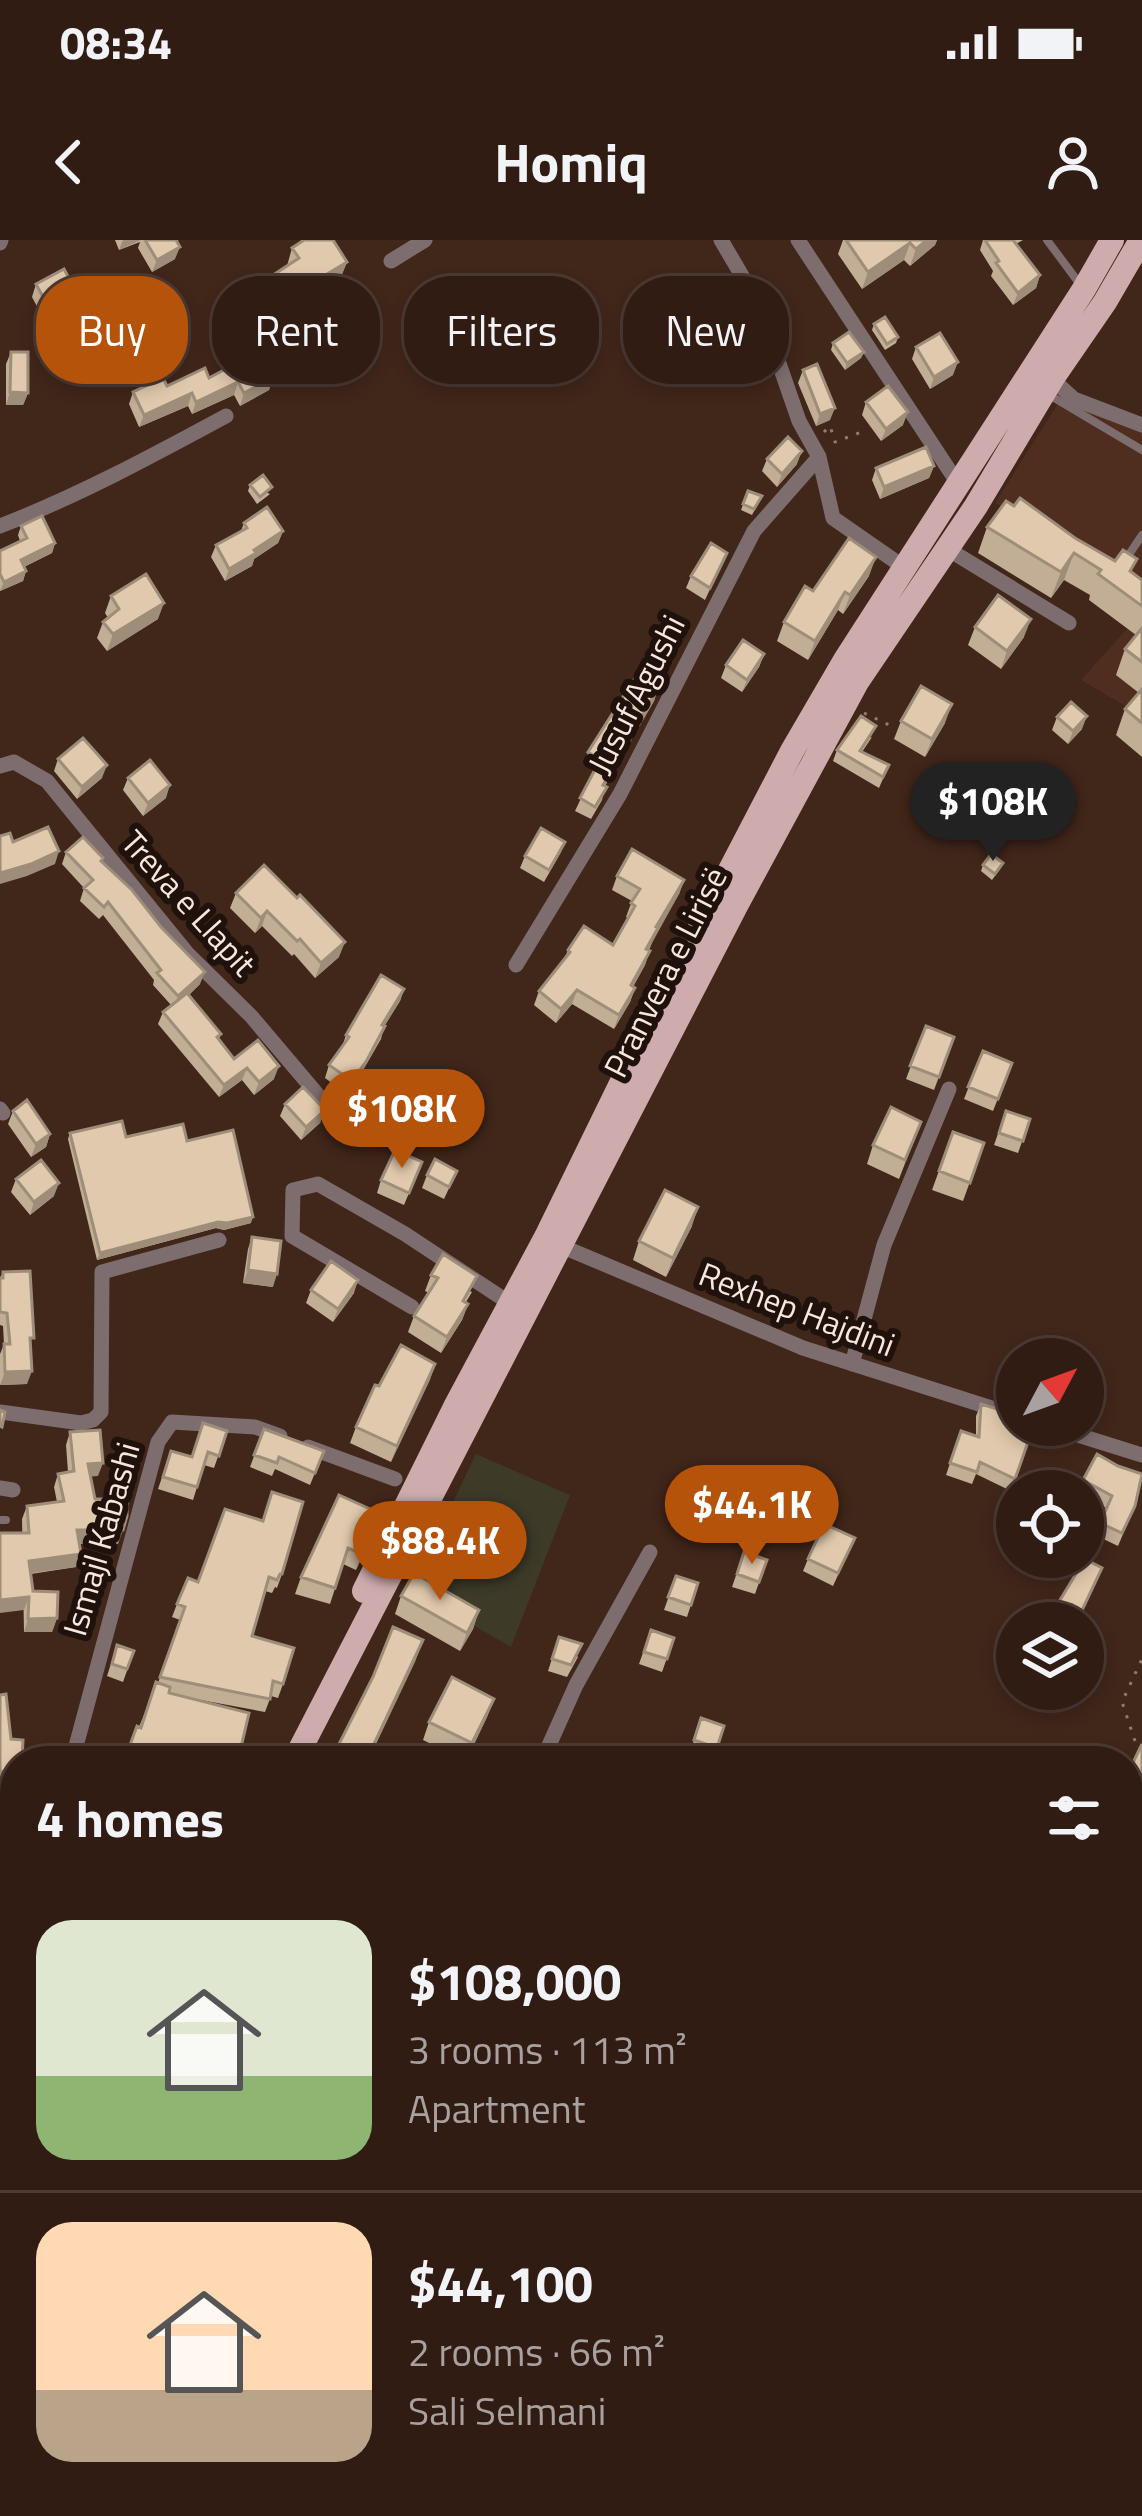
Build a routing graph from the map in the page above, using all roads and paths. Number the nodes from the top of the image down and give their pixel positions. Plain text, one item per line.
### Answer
1 (425, 240) edge
2 (721, 240) edge
3 (798, 240) edge
4 (1047, 240) edge
5 (1112, 240) edge
6 (1141, 240) edge
7 (391, 261) dead end
8 (1084, 289) junction
9 (1048, 386) junction
10 (226, 416) dead end
11 (1142, 425) edge
12 (868, 430) dead end
13 (1142, 450) edge
14 (815, 451) junction
15 (958, 485) junction
16 (0, 526) edge
17 (1142, 535) edge
18 (946, 548) junction
19 (1124, 562) edge
20 (904, 568) junction
21 (1069, 622) dead end
22 (846, 704) junction
23 (891, 726) dead end
24 (0, 766) edge
25 (516, 965) dead end
26 (949, 1089) dead end
27 (323, 1101) edge
28 (219, 1240) dead end
29 (561, 1246) junction
30 (511, 1304) junction
31 (412, 1307) dead end
32 (852, 1364) junction
33 (996, 1409) edge
34 (0, 1412) edge
35 (1104, 1443) edge
36 (1142, 1455) edge
37 (394, 1479) dead end
38 (650, 1552) dead end
39 (1142, 1659) edge
40 (1135, 1742) dead end
41 (76, 1746) edge
42 (286, 1746) edge
43 (302, 1746) edge
44 (549, 1746) edge

1 - 7 street
2 - 14 street
3 - 15 street
4 - 8 lane
5 - 8 main road, Pranvera e Lirisë
6 - 9 main road, Pranvera e Lirisë
8 - 15 main road, Pranvera e Lirisë
9 - 11 street
9 - 13 lane
9 - 18 main road, Pranvera e Lirisë
10 - 16 street
12 - 14 path
14 - 20 street
14 - 25 street, Jusuf Agushi
15 - 20 main road, Pranvera e Lirisë
17 - 19 lane
18 - 21 street
18 - 22 main road, Pranvera e Lirisë
20 - 30 main road, Pranvera e Lirisë
22 - 23 path
22 - 29 main road, Pranvera e Lirisë
24 - 27 street, Treva e Llapit
26 - 32 street
28 - 34 street
29 - 32 street, Rexhep Hajdini
29 - 43 main road, Pranvera e Lirisë
30 - 31 street
30 - 42 main road, Pranvera e Lirisë
32 - 33 street, Rexhep Hajdini
35 - 36 street
37 - 41 street, Ismajl Kabashi
38 - 44 street
39 - 40 path

